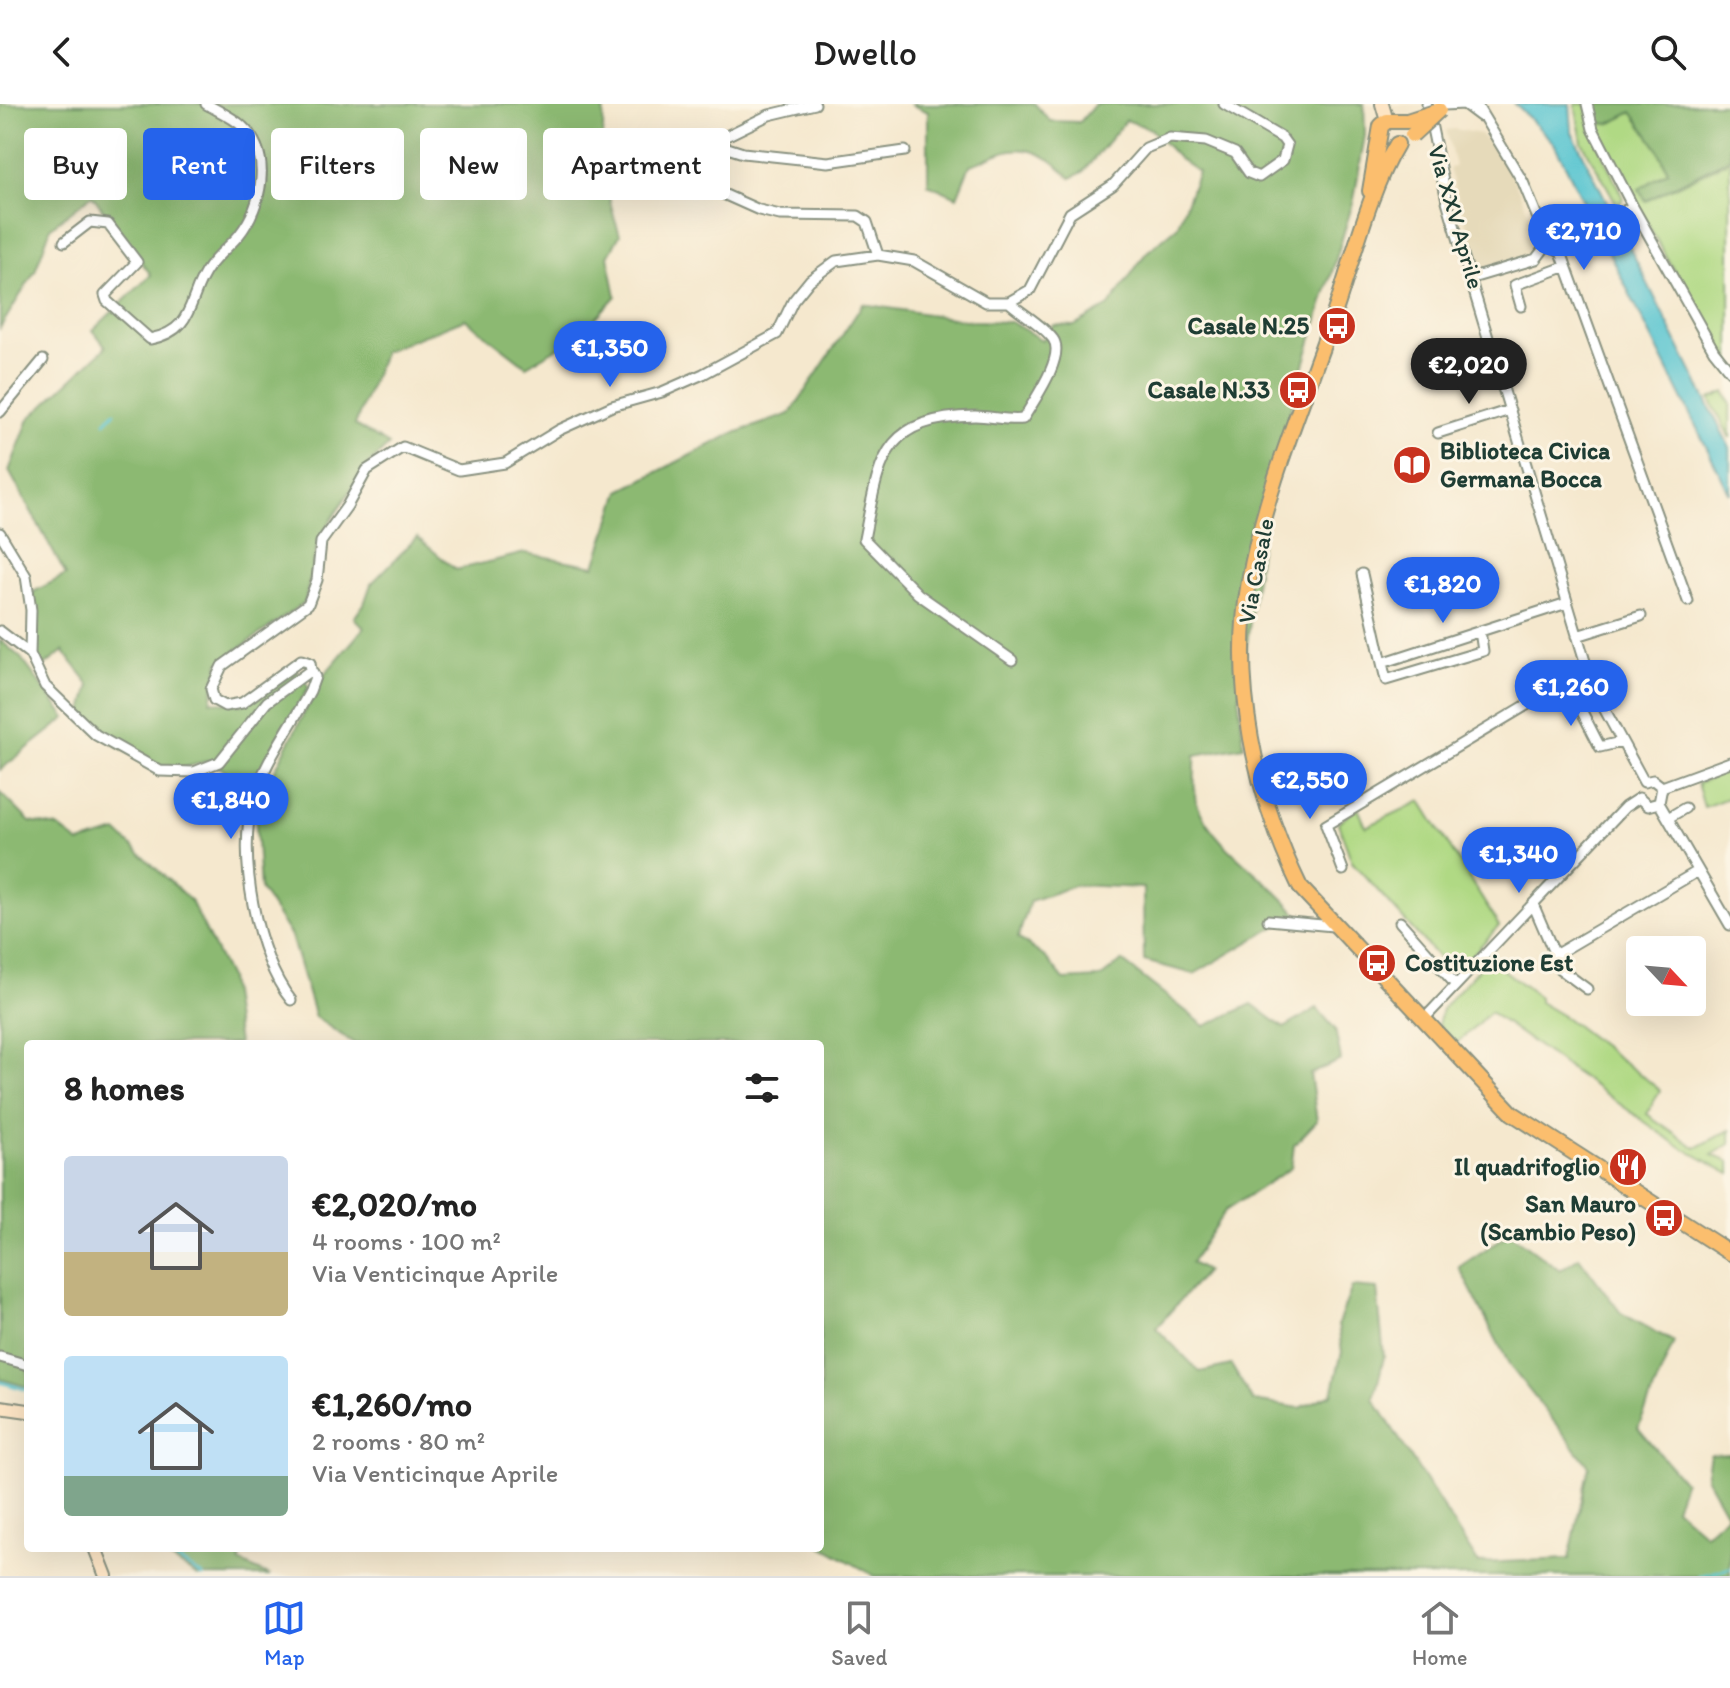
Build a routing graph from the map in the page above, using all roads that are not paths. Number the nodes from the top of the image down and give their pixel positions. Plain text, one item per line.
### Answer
1 (206, 104) edge
2 (815, 104) edge
3 (1224, 104) edge
4 (1382, 104) edge
5 (1476, 104) edge
6 (1587, 104) edge
7 (1438, 106) edge
8 (1484, 119) junction
9 (1400, 130) junction
10 (730, 134) edge
11 (730, 149) edge
12 (905, 151) dead end
13 (730, 196) edge
14 (1633, 207) junction
15 (1368, 211) junction
16 (64, 242) dead end
17 (1548, 243) junction
18 (878, 255) junction
19 (1564, 267) junction
20 (1472, 278) junction
21 (1009, 302) junction
22 (1521, 306) dead end
23 (43, 360) dead end
24 (1727, 368) edge
25 (1730, 381) edge
26 (1510, 410) junction
27 (0, 412) edge
28 (1438, 433) dead end
29 (0, 533) edge
30 (1362, 574) dead end
31 (1688, 601) dead end
32 (1567, 603) junction
33 (1641, 616) dead end
34 (0, 631) edge
35 (1480, 631) junction
36 (1577, 636) junction
37 (1431, 647) junction
38 (30, 654) junction
39 (1012, 660) dead end
40 (1382, 663) junction
41 (1436, 665) junction
42 (1587, 669) junction
43 (311, 670) junction
44 (1593, 688) junction
45 (1621, 742) junction
46 (1730, 762) edge
47 (1644, 782) junction
48 (1662, 787) junction
49 (1639, 798) junction
50 (1659, 803) junction
51 (1685, 808) dead end
52 (1668, 818) junction
53 (1343, 870) dead end
54 (1698, 871) junction
55 (1533, 904) junction
56 (1268, 920) dead end
57 (1400, 922) dead end
58 (1730, 925) edge
59 (1333, 926) junction
60 (1555, 955) junction
61 (1456, 985) junction
62 (1587, 989) dead end
63 (291, 1000) dead end
64 (1423, 1020) junction
65 (1730, 1253) edge
66 (0, 1357) edge
67 (24, 1365) edge
68 (0, 1407) edge
69 (24, 1410) edge
70 (97, 1552) edge
71 (106, 1576) edge

1 - 16 street
2 - 10 street
3 - 21 street
4 - 9 street
5 - 8 street
6 - 14 street
7 - 8 street
7 - 9 main road, bridge
7 - 20 street, Via XXV Aprile
8 - 17 street
9 - 15 main road
9 - 15 main road
11 - 12 street
13 - 18 street
14 - 17 street
14 - 24 street
15 - 59 main road, Via Casale
17 - 19 street
17 - 20 street
18 - 21 street
18 - 43 street
19 - 22 street
19 - 31 street
20 - 26 street, Via XXV Aprile
21 - 39 street
23 - 27 street
24 - 25 street
26 - 28 street
26 - 32 street, Via XXV Aprile
29 - 38 street
30 - 40 street
32 - 35 street
32 - 36 street, Via XXV Aprile
33 - 36 street
34 - 38 street
35 - 37 street
35 - 41 street
36 - 42 street, Via XXV Aprile
37 - 40 street
37 - 41 street
38 - 43 street
40 - 41 street
42 - 44 street, Via XXV Aprile
42 - 53 street
43 - 63 street
44 - 45 street, Via XXV Aprile
44 - 45 street
45 - 47 street, Via XXV Aprile
46 - 48 street
47 - 48 street
47 - 49 street
48 - 50 street
49 - 50 street
49 - 55 street
50 - 52 street
51 - 52 street
52 - 54 street
54 - 58 street
54 - 60 street
55 - 60 street
55 - 61 street
56 - 59 street
57 - 61 street
59 - 64 main road, Via Casale
60 - 62 street
61 - 64 street
64 - 65 main road, Via Casale
66 - 67 street
68 - 69 street
70 - 71 street

